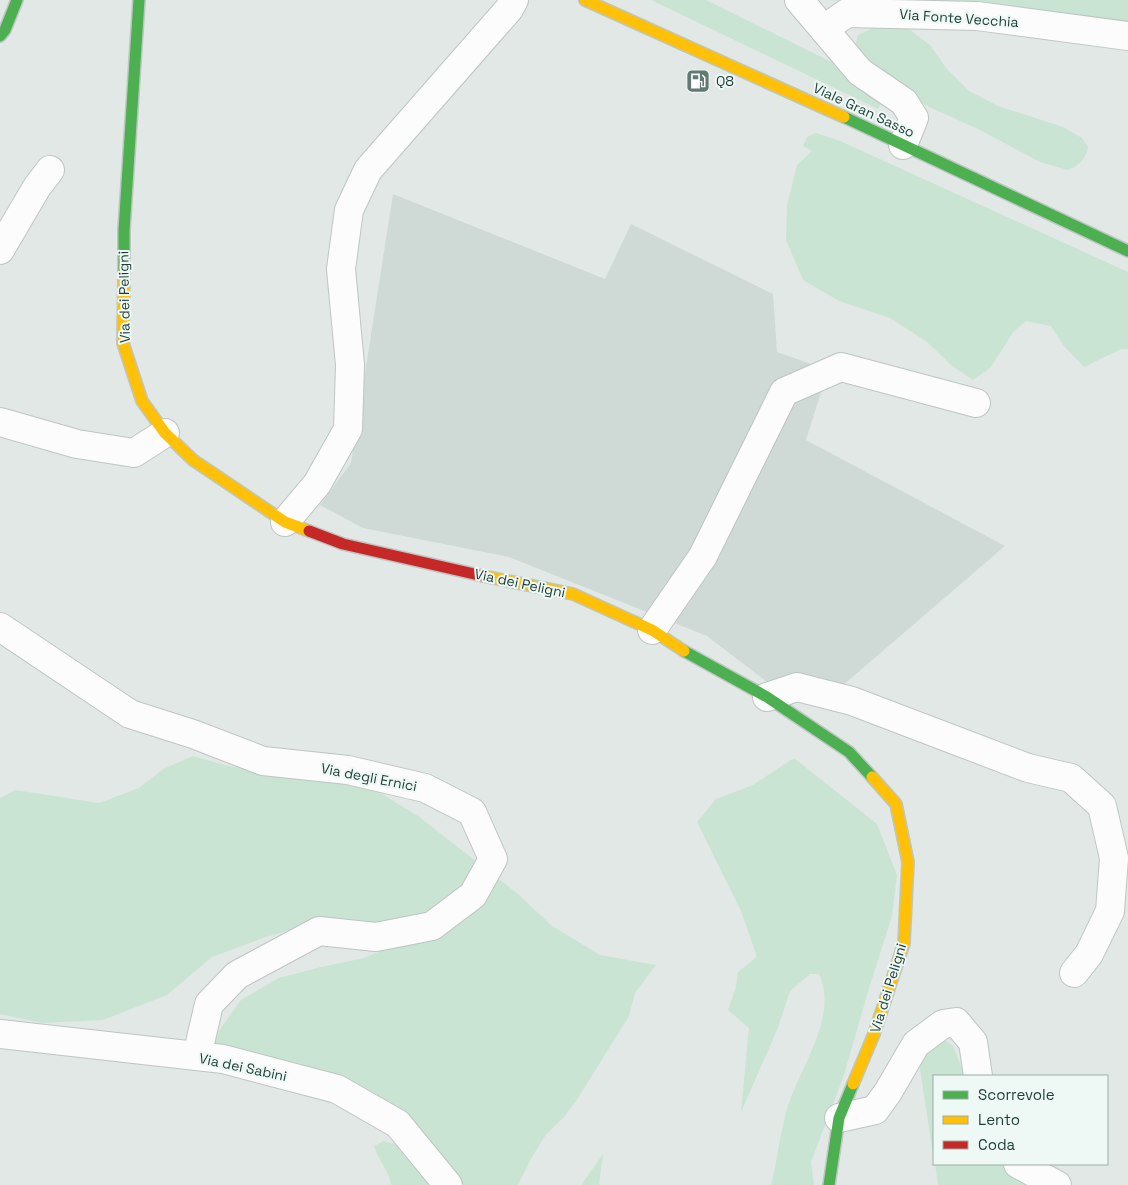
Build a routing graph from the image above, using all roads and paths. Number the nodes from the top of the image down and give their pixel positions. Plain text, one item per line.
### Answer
1 (17, 0) edge
2 (139, 0) edge
3 (514, 0) edge
4 (585, 0) edge
5 (799, 0) edge
6 (824, 29) junction
7 (0, 36) edge
8 (1128, 36) edge
9 (903, 145) junction
10 (50, 170) dead end
11 (0, 250) edge
12 (1128, 250) edge
13 (976, 403) dead end
14 (0, 422) edge
15 (165, 434) junction
16 (285, 522) junction
17 (0, 627) edge
18 (652, 630) junction
19 (767, 697) junction
20 (1074, 973) dead end
21 (0, 1034) edge
22 (197, 1056) junction
23 (978, 1075) edge
24 (839, 1118) junction
25 (1020, 1165) edge
26 (448, 1185) edge
27 (829, 1185) edge
28 (1057, 1185) edge

1 - 7 main road
2 - 15 main road, Via dei Peligni
3 - 16 street
4 - 9 main road, Viale Gran Sasso
5 - 6 street
6 - 8 street, Via Fonte Vecchia
6 - 9 street
9 - 12 main road, Viale Gran Sasso
10 - 11 street
13 - 18 street
14 - 15 street
15 - 16 main road, Via dei Peligni
16 - 18 main road, Via dei Peligni
17 - 22 street, Via degli Ernici
18 - 19 main road, Via dei Peligni
19 - 20 street
19 - 24 main road, Via dei Peligni
21 - 22 street, Via dei Sabini
22 - 26 street, Via dei Sabini
23 - 24 street
24 - 27 main road, Via dei Peligni
25 - 28 street

